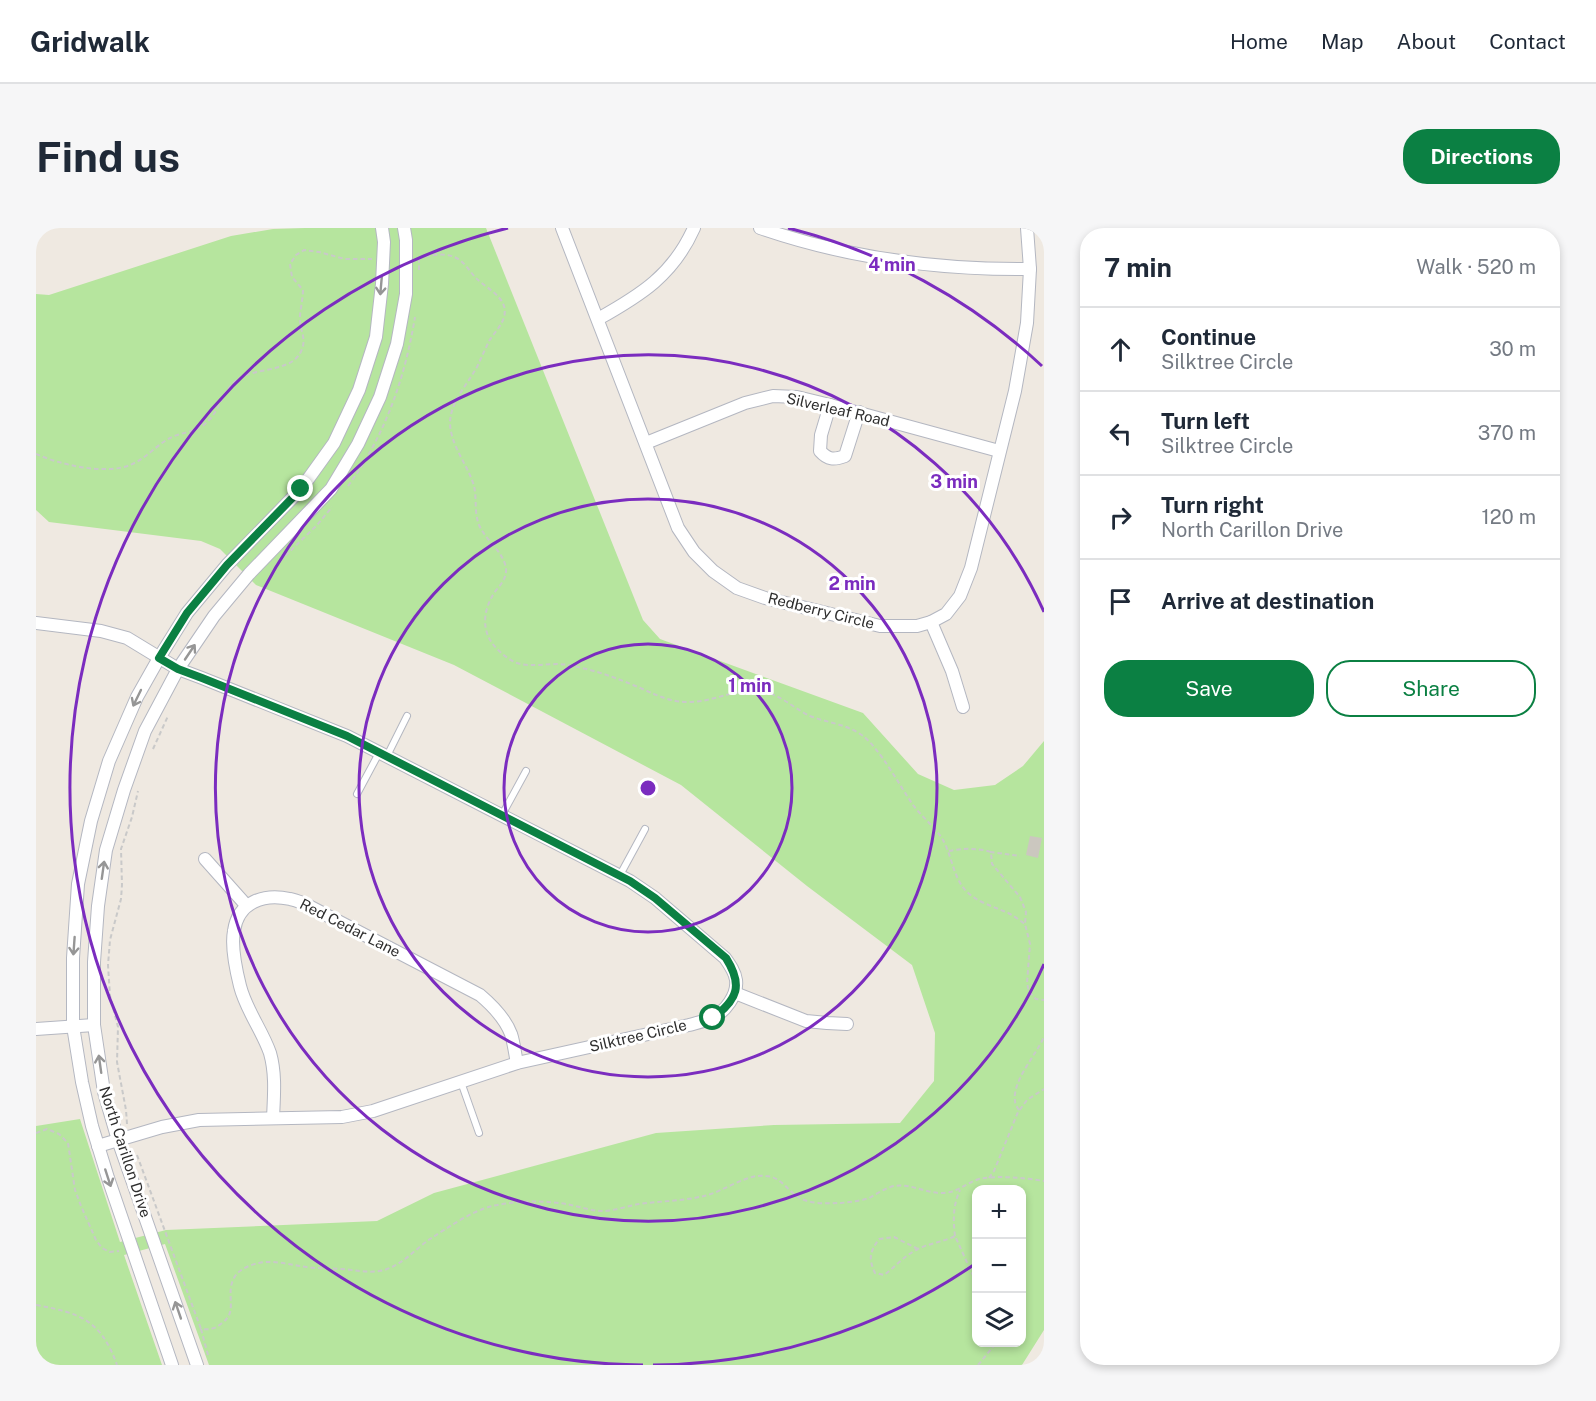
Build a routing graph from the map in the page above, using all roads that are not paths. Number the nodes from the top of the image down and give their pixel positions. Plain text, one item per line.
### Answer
1 (382, 228) edge
2 (404, 228) edge
3 (562, 228) edge
4 (694, 228) edge
5 (760, 228) edge
6 (1027, 228) edge
7 (1030, 269) junction
8 (598, 319) junction
9 (830, 405) junction
10 (859, 412) junction
11 (646, 443) junction
12 (999, 451) junction
13 (930, 622) junction
14 (36, 623) edge
15 (159, 658) junction
16 (178, 669) junction
17 (963, 707) dead end
18 (407, 716) dead end
19 (383, 754) junction
20 (526, 771) dead end
21 (357, 794) dead end
22 (502, 815) junction
23 (645, 828) dead end
24 (205, 859) dead end
25 (620, 876) junction
26 (246, 905) junction
27 (735, 993) junction
28 (847, 1024) dead end
29 (94, 1025) junction
30 (73, 1026) junction
31 (36, 1029) edge
32 (517, 1063) junction
33 (461, 1082) junction
34 (273, 1118) junction
35 (479, 1133) dead end
36 (118, 1140) junction
37 (98, 1146) junction
38 (172, 1365) edge
39 (197, 1365) edge

1 -> 15 street, North Carillon Drive
16 -> 2 street, North Carillon Drive
3 - 8 street, Redberry Circle
4 - 8 street
5 - 7 street
6 - 7 street, Redberry Circle
7 - 12 street, Redberry Circle
8 - 11 street, Redberry Circle
9 - 10 street, Silverleaf Road
9 - 10 street
9 - 11 street, Silverleaf Road
10 - 12 street, Silverleaf Road
11 - 13 street, Redberry Circle
12 - 13 street, Redberry Circle
13 - 17 street
14 - 15 street
15 - 16 street
15 -> 30 street, North Carillon Drive
16 - 19 street
29 -> 16 street, North Carillon Drive
18 - 19 lane
19 - 21 lane
19 - 22 street
20 - 22 lane
22 - 25 street
23 - 25 lane
24 - 26 street
25 - 27 street
26 - 32 street, Red Cedar Lane
26 - 34 street
27 - 28 street
27 - 32 street, Silktree Circle
29 - 30 street
36 -> 29 street, North Carillon Drive
30 - 31 street
30 - 37 street, North Carillon Drive
32 - 33 street, Silktree Circle
33 - 34 street, Silktree Circle
33 - 35 lane
34 - 36 street, Silktree Circle
36 - 37 street, Silktree Circle
39 -> 36 street, North Carillon Drive
37 -> 38 street, North Carillon Drive

